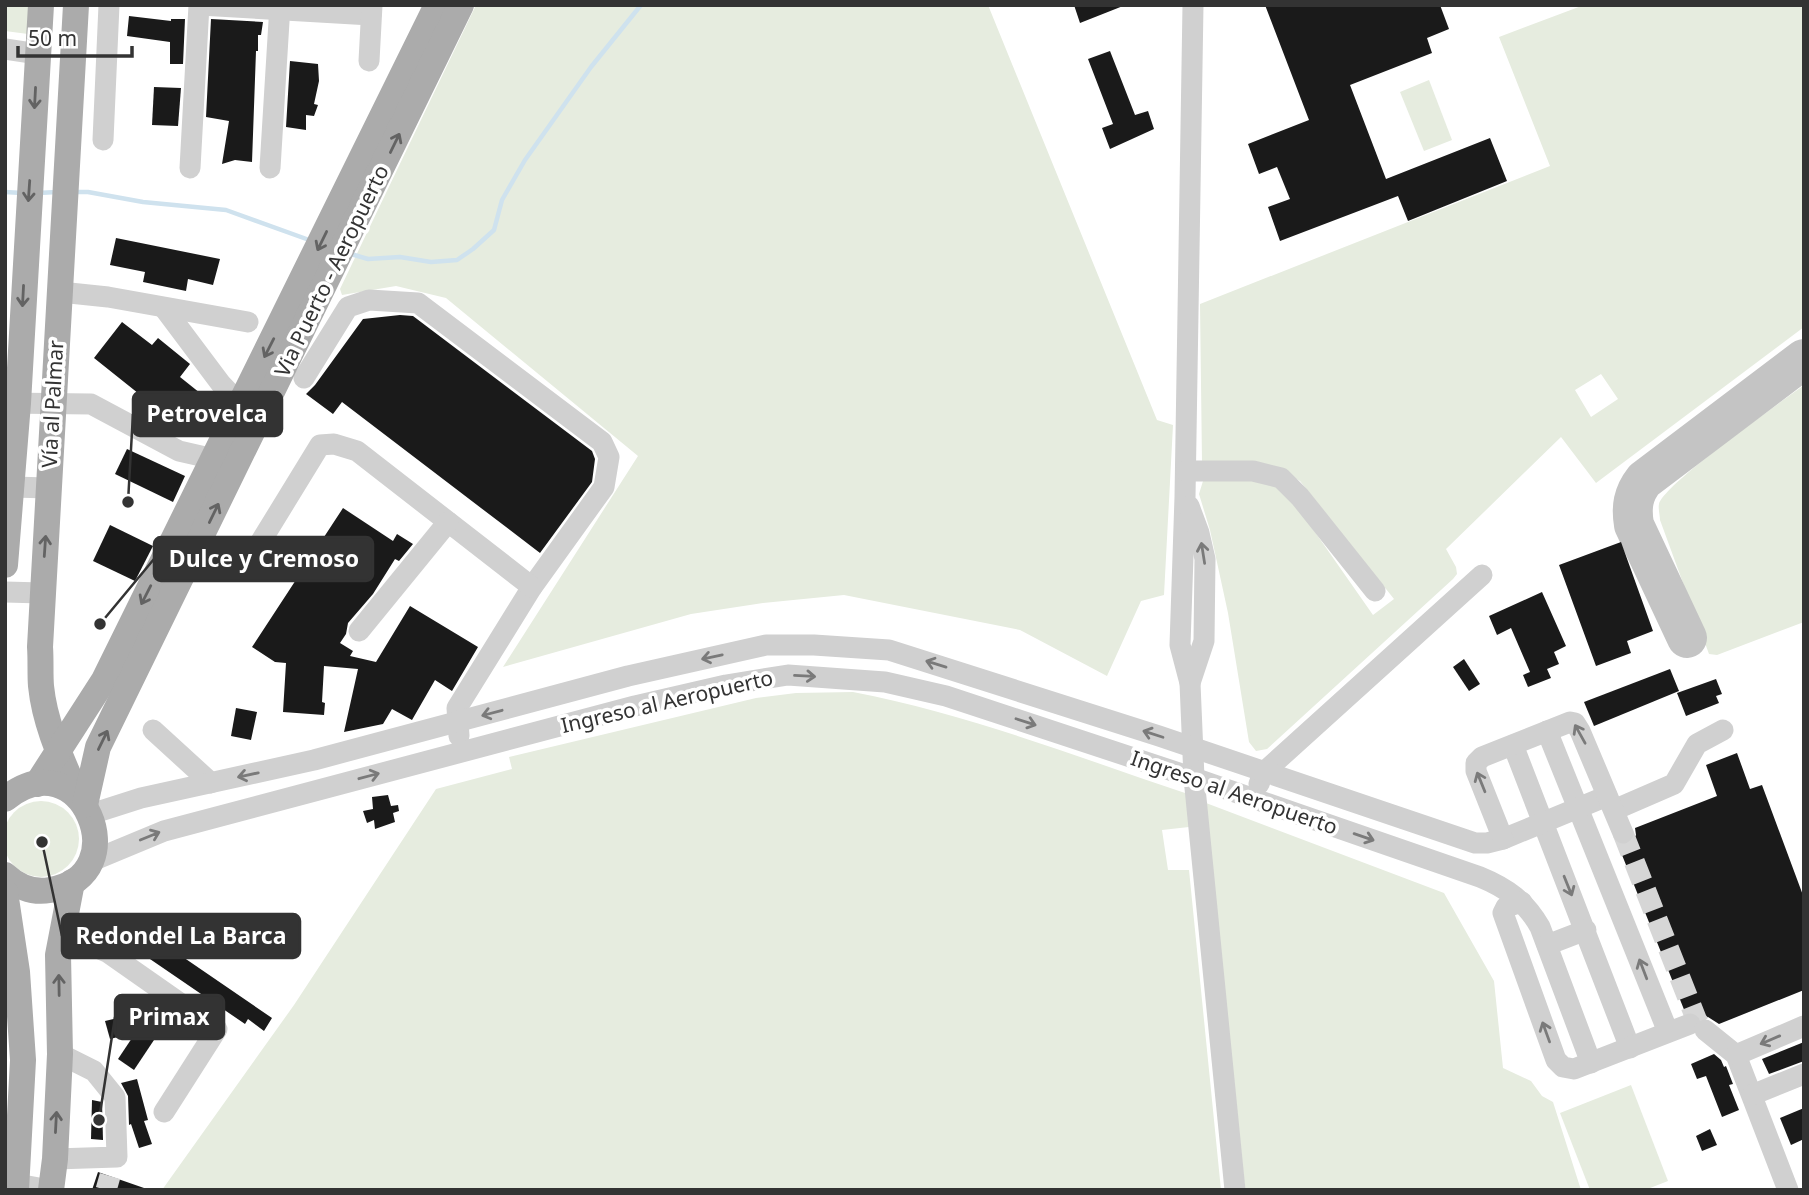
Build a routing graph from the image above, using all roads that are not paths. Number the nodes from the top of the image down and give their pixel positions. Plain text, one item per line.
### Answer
1 (41, 5) edge
2 (76, 5) edge
3 (109, 5) edge
4 (200, 5) edge
5 (437, 5) edge
6 (461, 5) edge
7 (1194, 5) edge
8 (279, 8) edge
9 (372, 10) edge
10 (5, 49) edge
11 (38, 54) junction
12 (369, 61) dead end
13 (103, 140) dead end
14 (190, 168) dead end
15 (270, 168) dead end
16 (355, 200) junction
17 (311, 289) junction
18 (60, 292) junction
19 (164, 308) junction
20 (248, 322) dead end
21 (304, 378) dead end
22 (54, 402) junction
23 (12, 403) edge
24 (240, 405) junction
25 (214, 459) junction
26 (1186, 471) junction
27 (13, 487) junction
28 (48, 488) junction
29 (448, 522) junction
30 (5, 565) edge
31 (244, 569) dead end
32 (1482, 575) dead end
33 (532, 587) junction
34 (1375, 591) dead end
35 (5, 592) edge
36 (42, 593) junction
37 (359, 631) dead end
38 (457, 723) junction
39 (153, 730) dead end
40 (1723, 730) dead end
41 (1546, 731) junction
42 (1513, 745) junction
43 (1191, 747) junction
44 (58, 751) junction
45 (461, 752) junction
46 (1263, 773) junction
47 (1194, 778) junction
48 (211, 783) junction
49 (37, 784) junction
50 (5, 799) edge
51 (1253, 799) junction
52 (1611, 803) junction
53 (85, 806) junction
54 (1578, 808) junction
55 (1543, 823) junction
56 (1623, 833) tunnel mouth
57 (1498, 841) junction
58 (80, 874) junction
59 (5, 876) edge
60 (5, 892) edge
61 (1522, 902) junction
62 (1586, 930) junction
63 (61, 932) junction
64 (9, 933) edge
65 (1547, 945) junction
66 (1804, 1026) edge
67 (1668, 1032) junction
68 (1630, 1048) junction
69 (60, 1054) junction
70 (1736, 1055) junction
71 (14, 1062) edge
72 (1591, 1063) junction
73 (1804, 1074) edge
74 (1752, 1095) junction
75 (164, 1112) dead end
76 (55, 1159) junction
77 (16, 1187) edge
78 (50, 1190) edge
79 (1235, 1190) edge
80 (1788, 1190) edge

1 - 11 main road, Vía al Palmar
2 - 18 main road, Vía al Palmar
3 - 13 street
4 - 8 street
4 - 14 street
5 - 16 main road, Via Puerto - Aeropuerto
16 -> 6 main road, Via Puerto - Aeropuerto
7 - 26 street
8 - 9 street
8 - 15 street
9 - 12 street
10 - 11 street
11 -> 23 main road, Vía al Palmar
16 - 17 main road, Via Puerto - Aeropuerto
17 -> 24 main road, Via Puerto - Aeropuerto
53 -> 17 main road, Via Puerto - Aeropuerto
18 - 19 street
18 - 22 main road, Vía al Palmar
19 - 20 street
19 - 24 street
21 - 33 street
22 - 23 street
22 - 25 street
22 - 28 main road, Vía al Palmar
23 - 27 main road, Vía al Palmar
24 - 25 main road, Via Puerto - Aeropuerto
25 -> 44 main road, Via Puerto - Aeropuerto
26 - 34 street
26 - 43 street
27 - 28 street
27 - 30 main road, Vía al Palmar
36 -> 28 main road, Vía al Palmar
29 - 31 street
29 - 33 street
29 - 37 street
32 - 46 street
33 - 38 street
35 - 36 street
36 - 44 main road, Vía al Palmar
43 -> 38 street, Ingreso al Aeropuerto
38 - 45 street
38 -> 48 street, Ingreso al Aeropuerto
39 - 48 street
40 - 52 street
41 - 42 street
52 -> 41 street
41 - 54 street
42 - 55 street
57 -> 42 street
43 - 46 street, Ingreso al Aeropuerto
43 - 47 street
44 - 49 main road, Via Puerto - Aeropuerto
44 - 53 main road, Vía al Palmar
45 -> 47 street, Ingreso al Aeropuerto
58 -> 45 street, Ingreso al Aeropuerto
46 - 51 street
46 - 57 street, Ingreso al Aeropuerto
47 - 51 street, Ingreso al Aeropuerto
47 - 79 street
48 - 53 street, Ingreso al Aeropuerto
49 - 50 main road
49 - 53 main road
51 -> 61 street, Ingreso al Aeropuerto
52 - 54 street
52 - 56 street
53 - 58 main road
54 - 55 street
67 -> 54 street
55 - 57 street
55 -> 62 street
58 - 59 main road
58 - 63 main road
60 - 64 main road
61 - 65 street
72 -> 61 street
62 - 65 street
62 - 68 street
69 -> 63 main road
63 - 75 street
64 - 71 main road
65 - 72 street
66 -> 70 street
67 - 68 street
67 - 70 street
68 - 72 street
76 -> 69 main road
69 - 76 street
70 - 74 street
71 - 77 main road
73 - 74 street
74 - 80 street
76 - 78 main road
77 - 78 street

